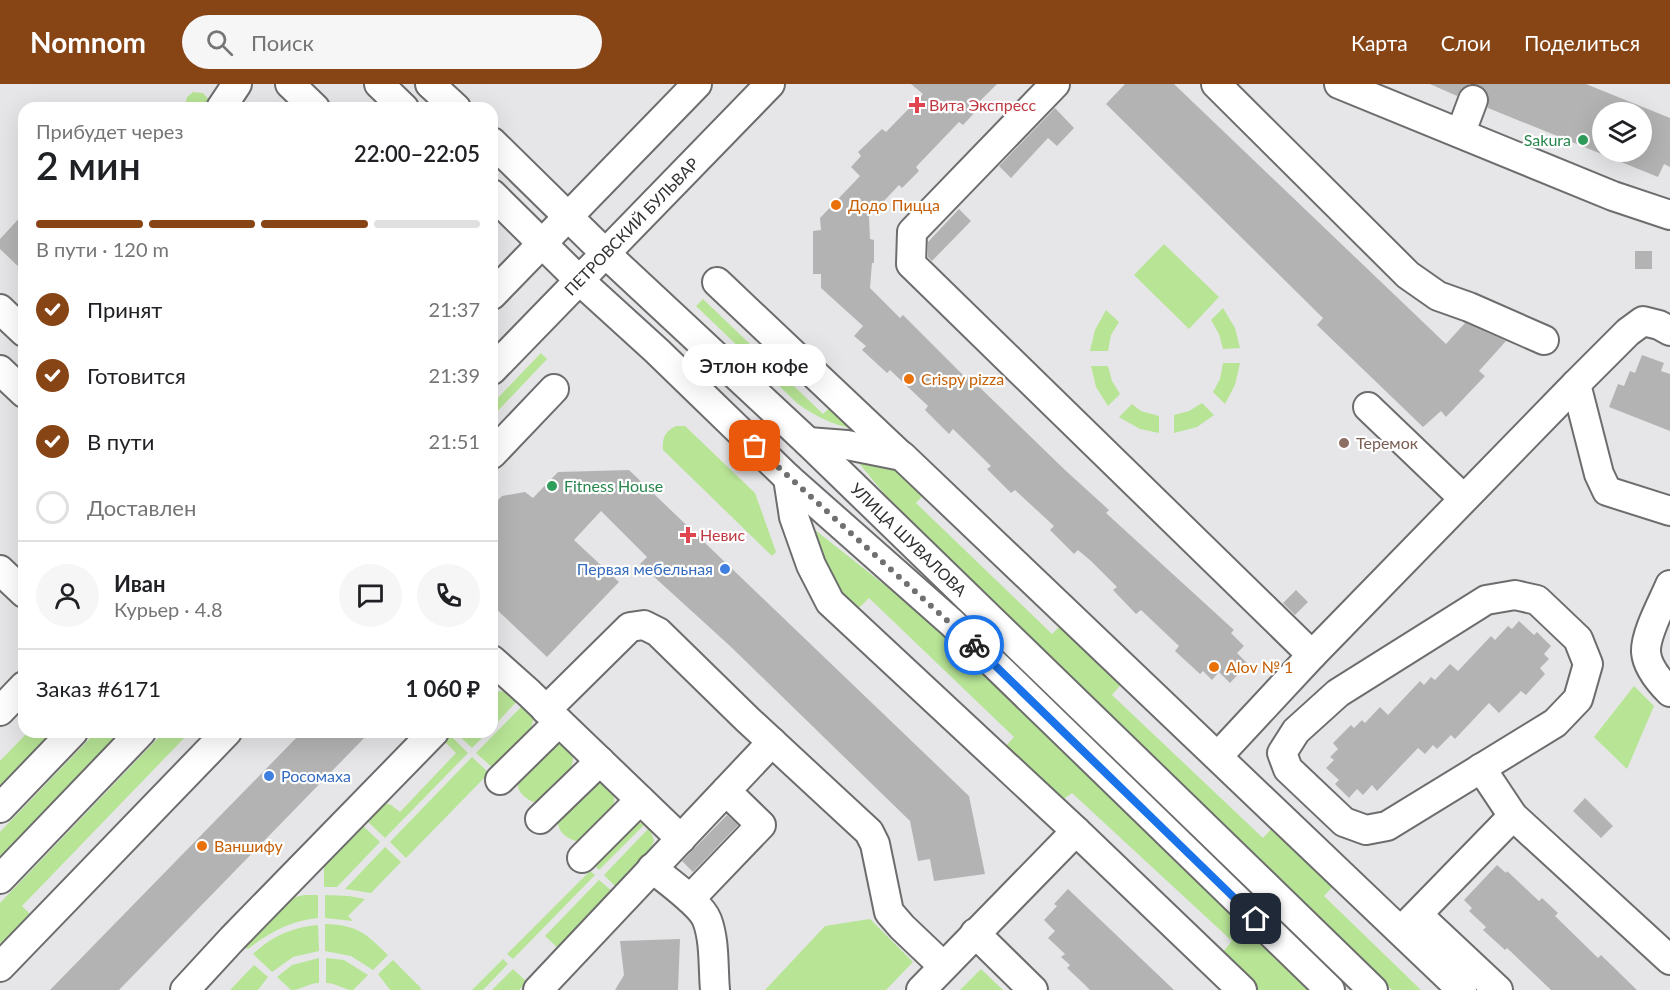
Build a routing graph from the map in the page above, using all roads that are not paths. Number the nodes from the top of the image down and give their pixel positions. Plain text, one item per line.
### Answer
1 (237, 84) edge
2 (290, 84) edge
3 (379, 84) edge
4 (430, 84) edge
5 (697, 84) edge
6 (770, 84) edge
7 (1055, 84) edge
8 (1216, 84) edge
9 (1339, 84) edge
10 (1473, 100) dead end
11 (225, 102) edge
12 (309, 102) edge
13 (398, 102) edge
14 (450, 102) edge
15 (1461, 132) junction
16 (498, 148) edge
17 (498, 200) edge
18 (1670, 216) edge
19 (568, 217) junction
20 (541, 243) junction
21 (605, 253) junction
22 (579, 280) junction
23 (717, 282) dead end
24 (498, 289) edge
25 (0, 309) edge
26 (18, 326) edge
27 (1670, 332) edge
28 (1544, 340) dead end
29 (498, 364) edge
30 (0, 370) edge
31 (1576, 384) junction
32 (18, 387) edge
33 (554, 389) dead end
34 (1368, 407) dead end
35 (808, 442) junction
36 (498, 448) edge
37 (902, 456) junction
38 (788, 478) junction
39 (1463, 498) junction
40 (1670, 511) edge
41 (0, 570) edge
42 (1670, 585) edge
43 (18, 587) edge
44 (1312, 655) junction
45 (498, 670) edge
46 (18, 692) edge
47 (1670, 692) edge
48 (0, 711) edge
49 (553, 716) junction
50 (67, 738) edge
51 (135, 738) edge
52 (221, 738) edge
53 (428, 738) edge
54 (772, 742) junction
55 (1218, 756) junction
56 (600, 761) junction
57 (1481, 768) junction
58 (500, 780) dead end
59 (726, 791) junction
60 (640, 800) junction
61 (0, 808) edge
62 (1513, 816) junction
63 (540, 819) dead end
64 (1076, 831) junction
65 (681, 839) junction
66 (582, 858) dead end
67 (652, 868) junction
68 (0, 879) edge
69 (690, 899) junction
70 (1409, 923) junction
71 (975, 933) junction
72 (1670, 960) edge
73 (943, 966) junction
74 (0, 968) edge
75 (185, 990) edge
76 (538, 990) edge
77 (714, 990) edge
78 (921, 990) edge
79 (1034, 990) edge
80 (1242, 990) edge
81 (1330, 990) edge
82 (1373, 990) edge
83 (1462, 990) edge
84 (1498, 990) edge

1 - 11 street
2 - 12 street
3 - 13 street
4 - 14 street
5 - 19 street
6 - 21 street, ПЕТРОВСКИЙ БУЛЬВАР
7 - 44 street
8 - 28 street
9 - 15 street
10 - 15 street
15 - 18 street
16 - 19 street, УЛИЦА ШУВАЛОВА
17 - 20 street, УЛИЦА ШУВАЛОВА
19 - 20 street
19 - 21 street, УЛИЦА ШУВАЛОВА
20 - 22 street, УЛИЦА ШУВАЛОВА
20 - 24 street
21 - 22 street, ПЕТРОВСКИЙ БУЛЬВАР
21 - 35 street, УЛИЦА ШУВАЛОВА
22 - 29 street, ПЕТРОВСКИЙ БУЛЬВАР
22 - 38 street, УЛИЦА ШУВАЛОВА
23 - 37 street
25 - 26 street
27 - 31 street
30 - 32 street
31 - 39 street
31 - 40 street
33 - 36 street
34 - 39 street
35 - 37 street
35 - 82 street, УЛИЦА ШУВАЛОВА
37 - 55 street
38 - 64 street
38 - 81 street, УЛИЦА ШУВАЛОВА
39 - 44 street
41 - 43 street
42 - 47 street
44 - 55 street
45 - 49 street
46 - 48 street
49 - 54 street
49 - 56 street
49 - 58 street
50 - 61 street
51 - 68 street
52 - 74 street
53 - 75 street
54 - 59 street
54 - 73 street
55 - 70 street
56 - 60 street
56 - 63 street
57 - 57 street
57 - 62 street
59 - 65 street
59 - 69 street
60 - 65 street
60 - 66 street
62 - 70 street
62 - 72 street
64 - 71 street
64 - 80 street
65 - 67 street
67 - 69 street
67 - 76 street
69 - 77 street
70 - 83 street
70 - 84 street
71 - 73 street
71 - 79 street
73 - 78 street

